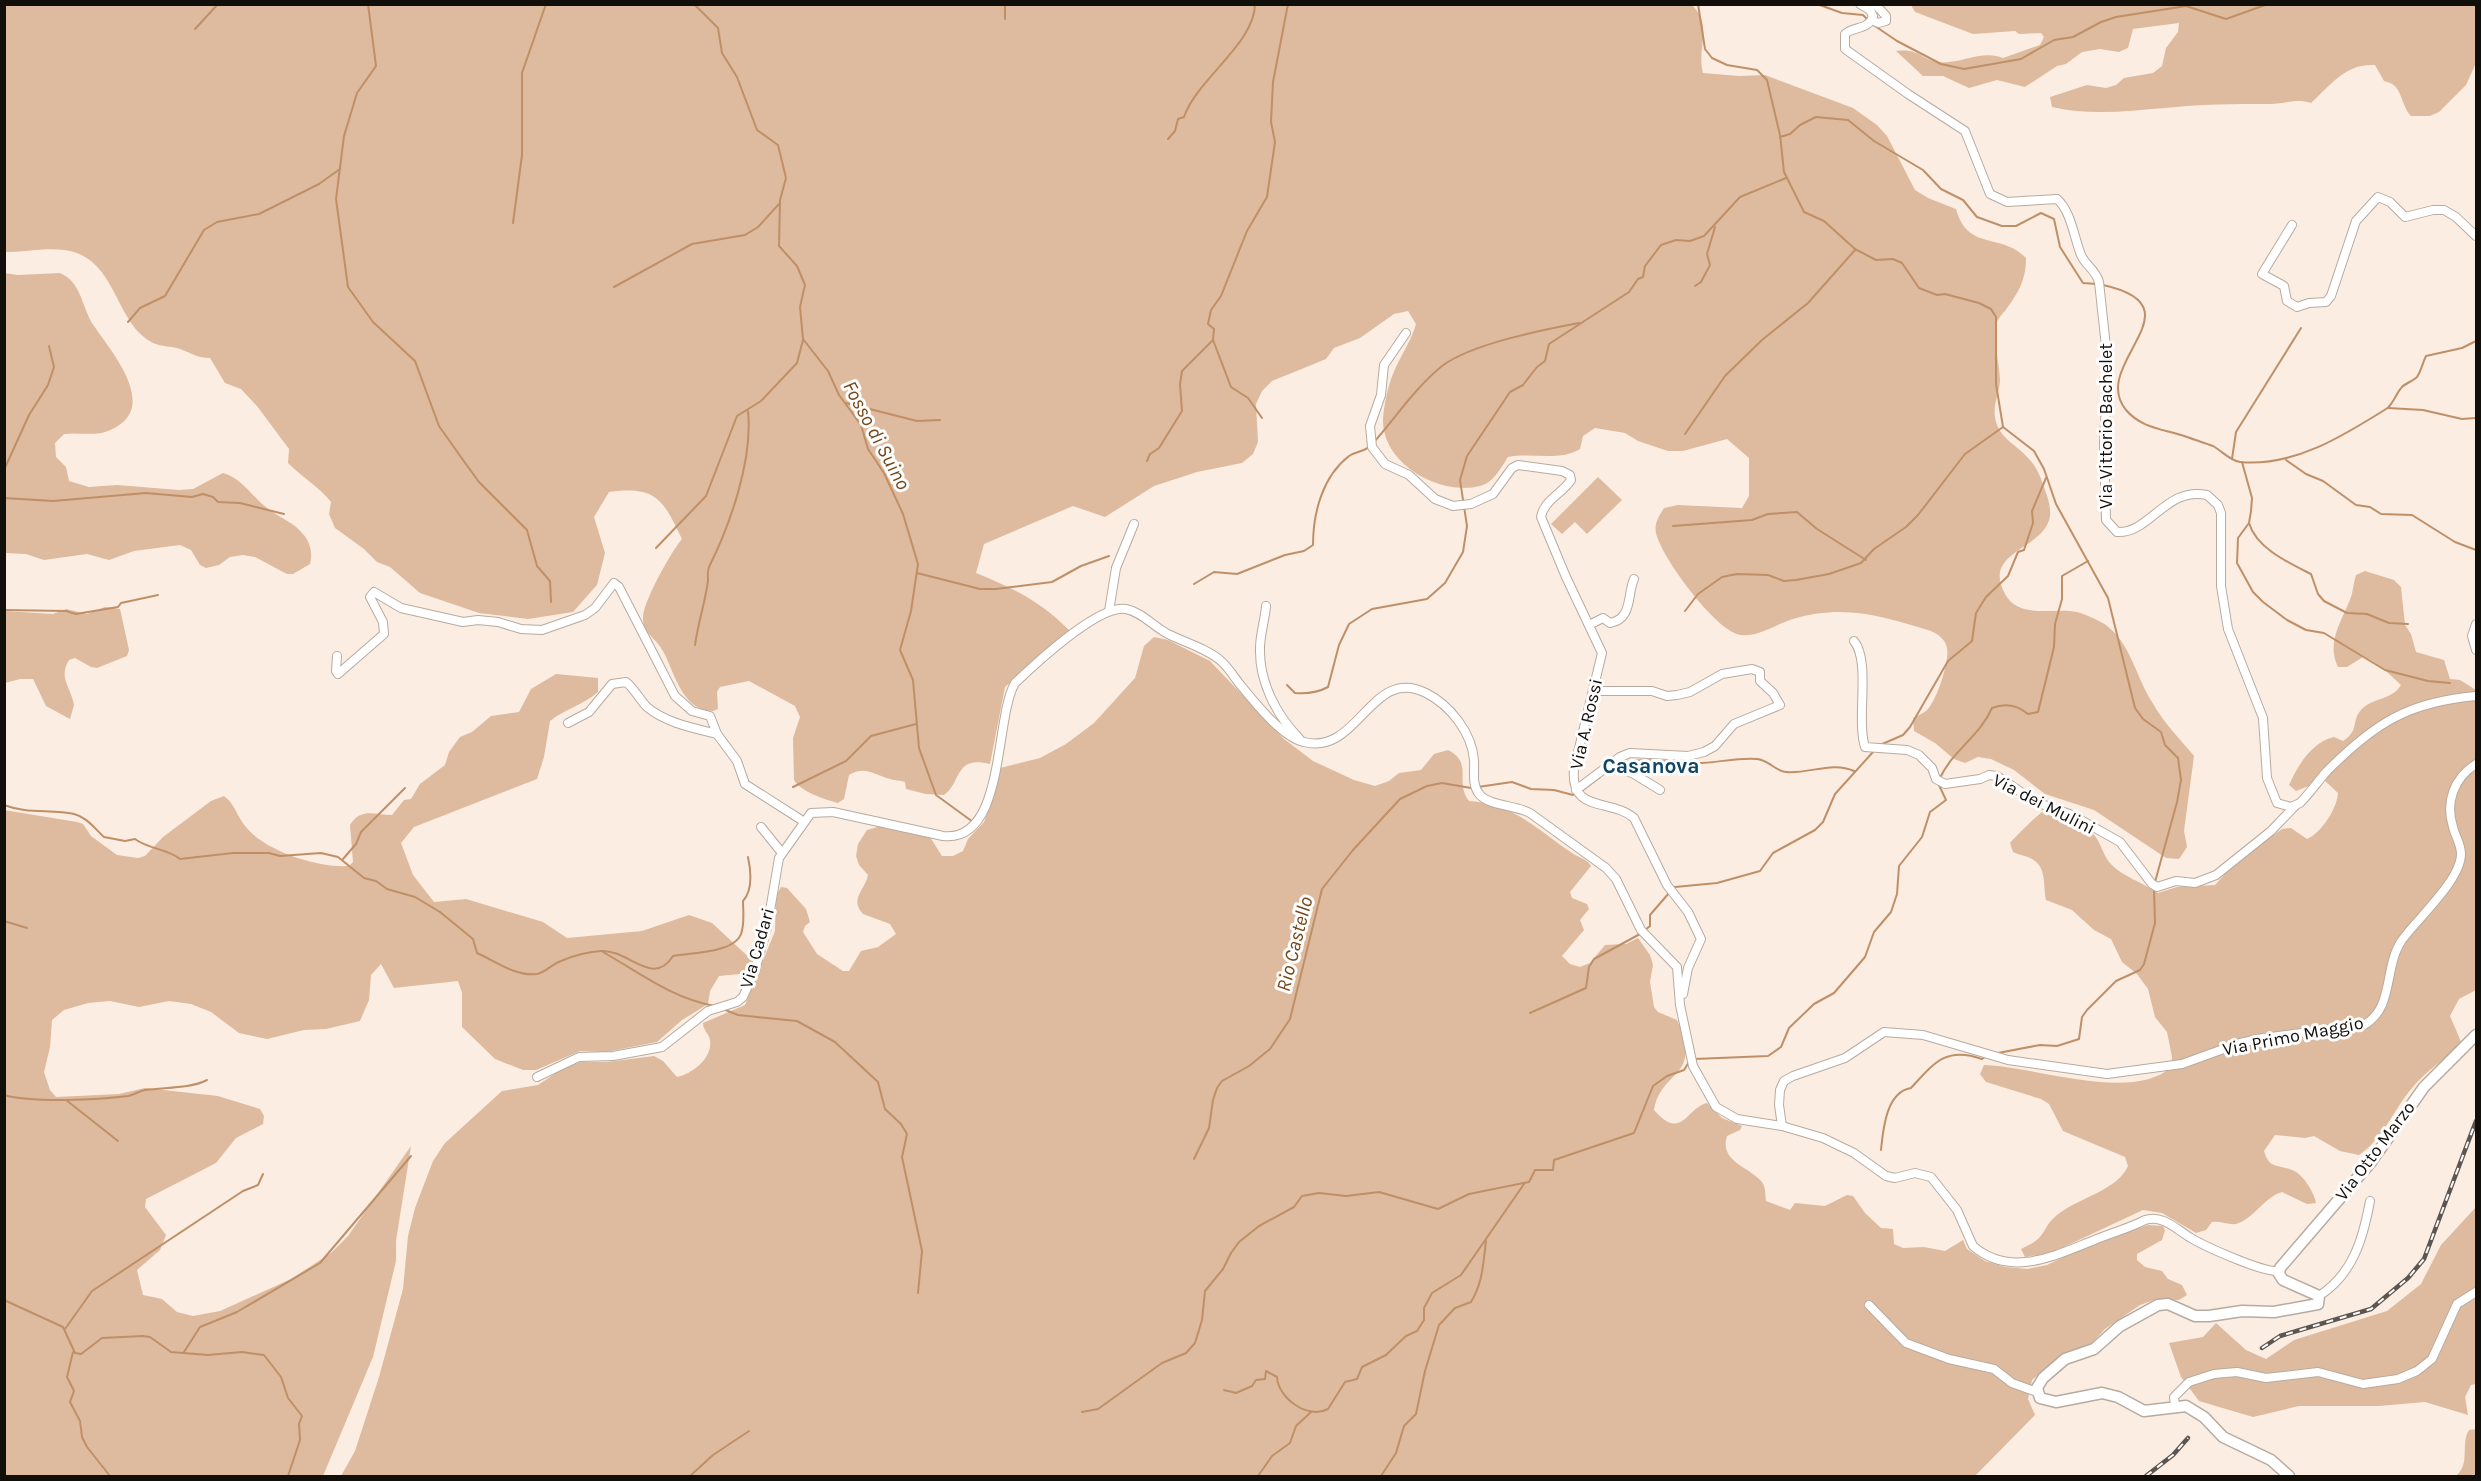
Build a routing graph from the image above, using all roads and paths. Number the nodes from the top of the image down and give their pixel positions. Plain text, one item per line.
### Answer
1 (1860, 4) edge
2 (1875, 4) edge
3 (1872, 20) junction
4 (2292, 225) dead end
5 (2476, 236) edge
6 (1406, 333) dead end
7 (1134, 524) dead end
8 (1634, 579) dead end
9 (1266, 606) dead end
10 (1108, 611) junction
11 (2476, 624) edge
12 (1589, 625) junction
13 (1854, 641) dead end
14 (2476, 650) edge
15 (337, 656) dead end
16 (1593, 691) junction
17 (2476, 696) edge
18 (568, 723) dead end
19 (717, 734) junction
20 (1303, 742) junction
21 (1610, 764) junction
22 (2476, 764) edge
23 (1576, 790) junction
24 (1660, 790) dead end
25 (2295, 806) junction
26 (803, 821) junction
27 (761, 827) dead end
28 (782, 853) junction
29 (1680, 999) junction
30 (2476, 1035) edge
31 (537, 1077) dead end
32 (1779, 1105) junction
33 (1764, 1123) junction
34 (1782, 1126) junction
35 (2370, 1201) dead end
36 (2279, 1271) junction
37 (2476, 1292) edge
38 (2319, 1296) junction
39 (1869, 1305) dead end
40 (2037, 1392) junction
41 (2175, 1406) junction
42 (2289, 1476) edge

1 - 3 street
2 - 3 street
3 - 25 street, Via Vittorio Bachelet
4 - 5 street
6 - 12 street, Via A. Rossi
7 - 10 street
8 - 12 street
9 - 20 street
10 - 20 street
10 - 26 street
11 - 14 street
12 - 16 street, Via A. Rossi
13 - 25 street, Via dei Mulini
15 - 19 street
16 - 21 street
16 - 23 street, Via A. Rossi
17 - 25 street
18 - 19 street
19 - 26 street
20 - 29 street
21 - 23 street
21 - 24 street
22 - 32 street, Via Primo Maggio
23 - 29 street, Via A. Rossi
26 - 28 street, Via Cadari
27 - 28 street
28 - 31 street, Via Cadari
29 - 33 street
30 - 36 main road, Via Otto Marzo
32 - 33 street
32 - 34 street
33 - 34 street
34 - 36 street
35 - 38 street
36 - 38 main road
37 - 41 street
38 - 40 main road
39 - 40 street
40 - 41 main road
41 - 42 main road

